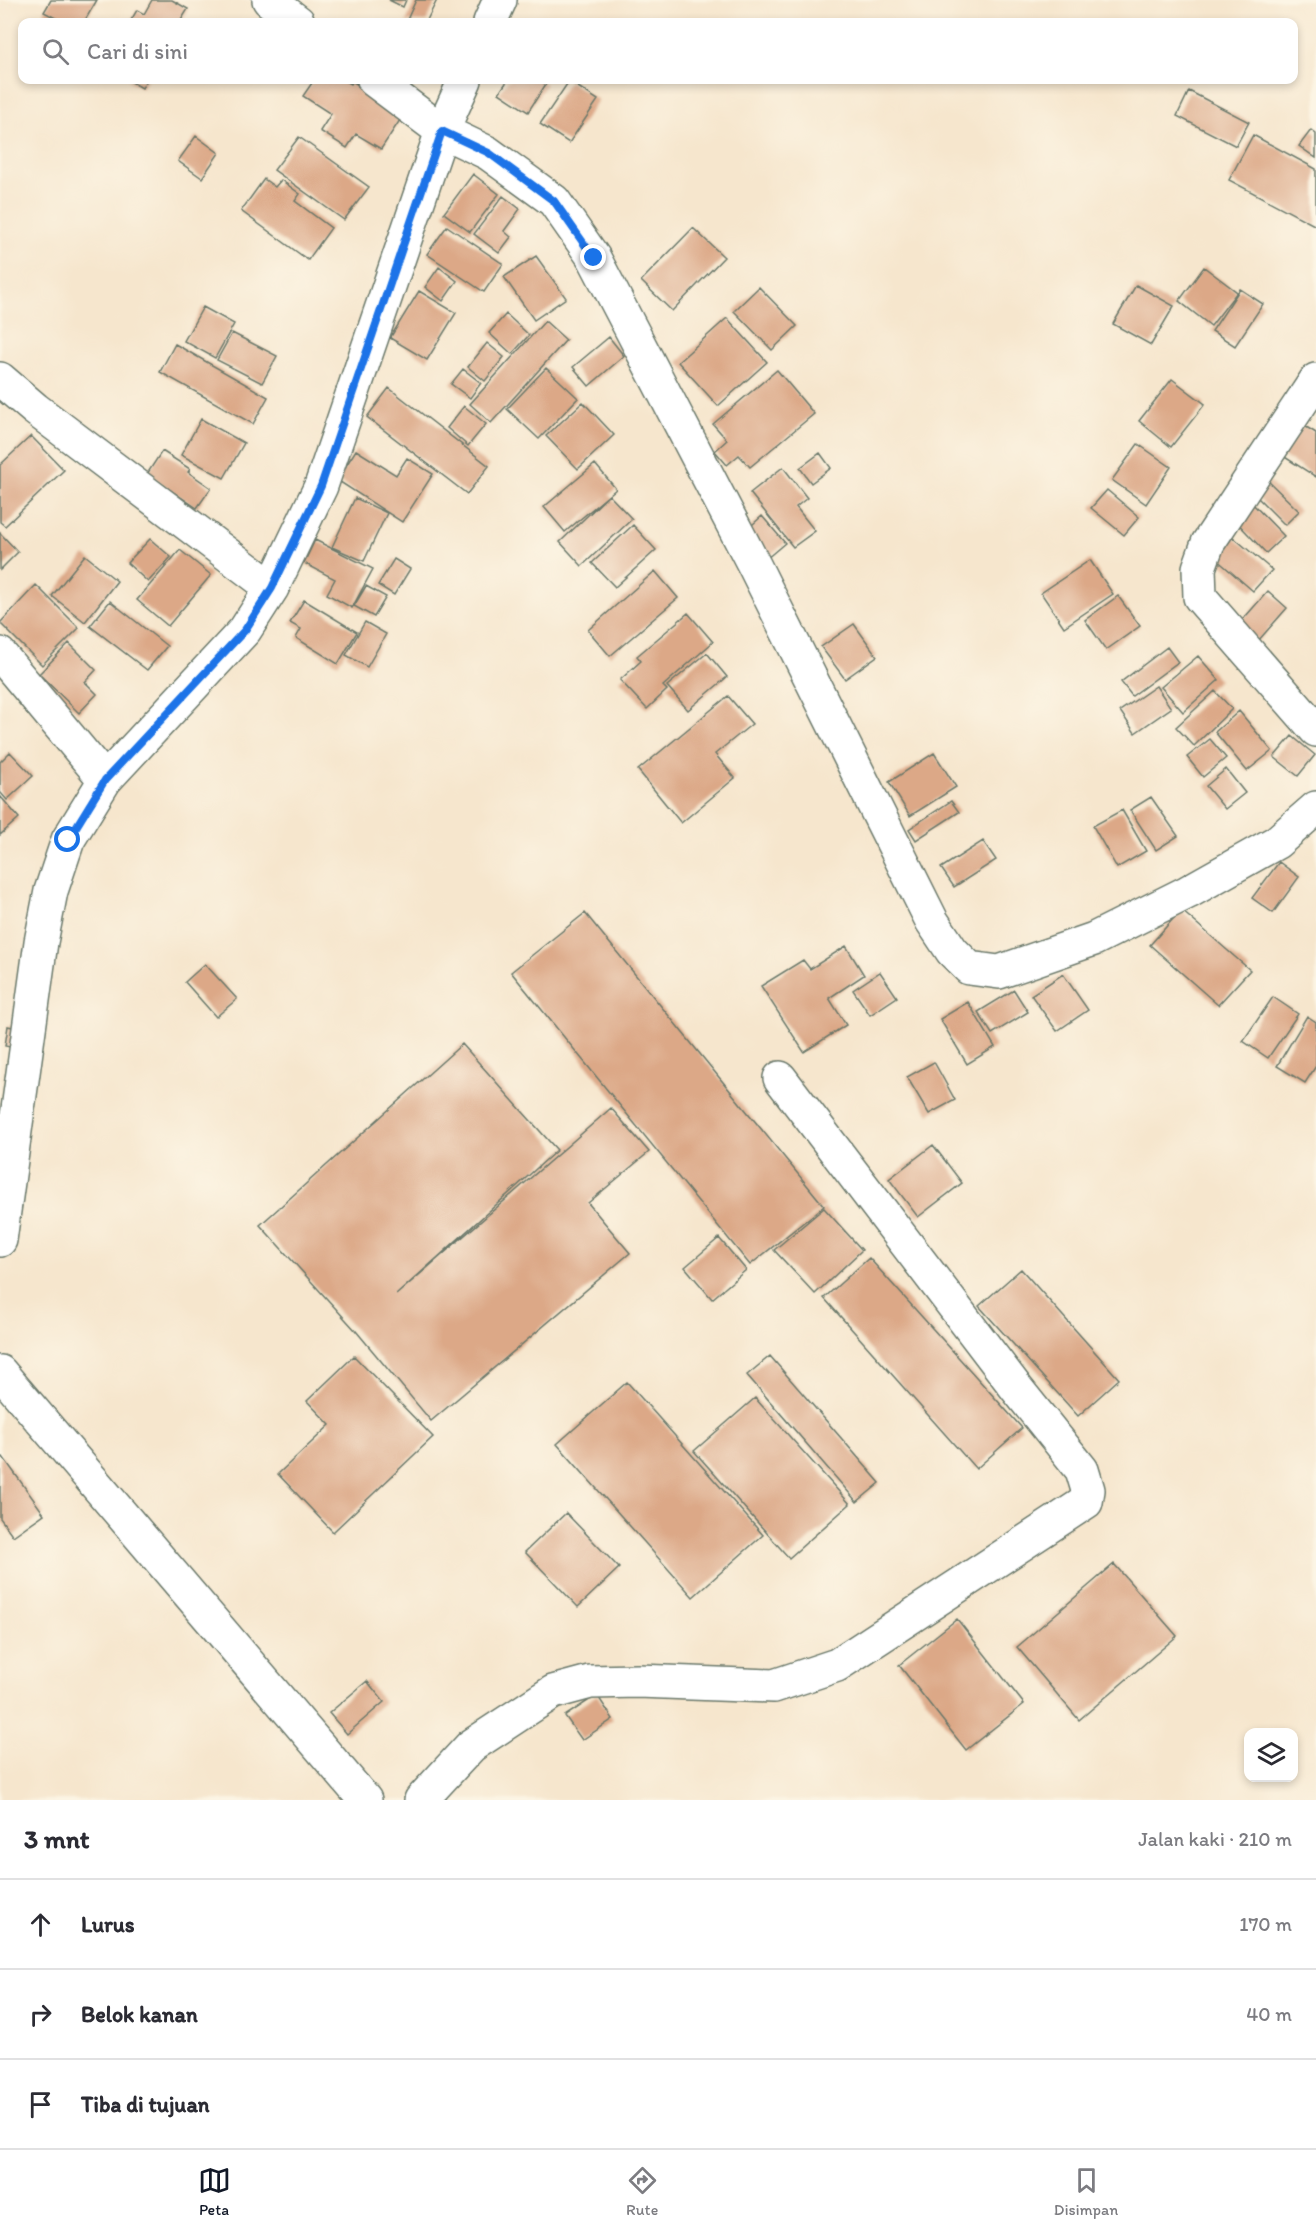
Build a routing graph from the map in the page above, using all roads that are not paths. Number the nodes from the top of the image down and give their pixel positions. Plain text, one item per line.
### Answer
1 (269, 0) edge
2 (500, 0) edge
3 (293, 18) edge
4 (492, 18) edge
5 (379, 84) edge
6 (463, 84) edge
7 (442, 131) junction
8 (0, 379) edge
9 (1316, 380) edge
10 (272, 588) junction
11 (0, 654) edge
12 (1316, 730) edge
13 (105, 780) junction
14 (1316, 808) edge
15 (780, 1078) dead end
16 (0, 1240) edge
17 (0, 1372) edge
18 (364, 1800) edge
19 (421, 1800) edge

1 - 3 street
2 - 4 street
5 - 7 street
6 - 7 street
7 - 10 street
7 - 14 street
8 - 10 street
9 - 12 street
10 - 13 street
11 - 13 street
13 - 16 street
15 - 19 street
17 - 18 street

